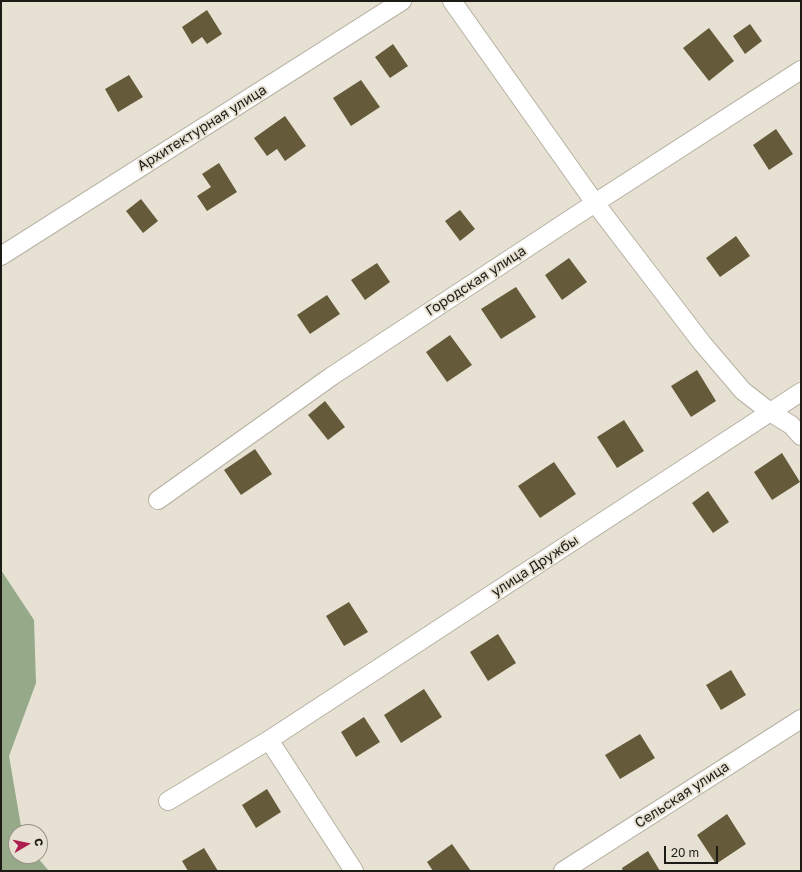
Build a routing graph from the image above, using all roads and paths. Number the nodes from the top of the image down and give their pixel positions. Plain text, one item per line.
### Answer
1 (402, 1) edge
2 (452, 1) edge
3 (801, 70) edge
4 (595, 203) junction
5 (1, 256) edge
6 (801, 392) edge
7 (770, 412) junction
8 (801, 436) edge
9 (158, 500) dead end
10 (801, 719) edge
11 (269, 740) junction
12 (168, 801) dead end
13 (354, 871) edge
14 (563, 871) edge

1 - 5 street, Архитектурная улица
2 - 4 street
3 - 4 street, Городская улица
4 - 7 street
4 - 9 street, Городская улица
6 - 7 street, улица Дружбы
7 - 8 street
7 - 11 street, улица Дружбы
10 - 14 street, Сельская улица
11 - 12 street, улица Дружбы
11 - 13 street

